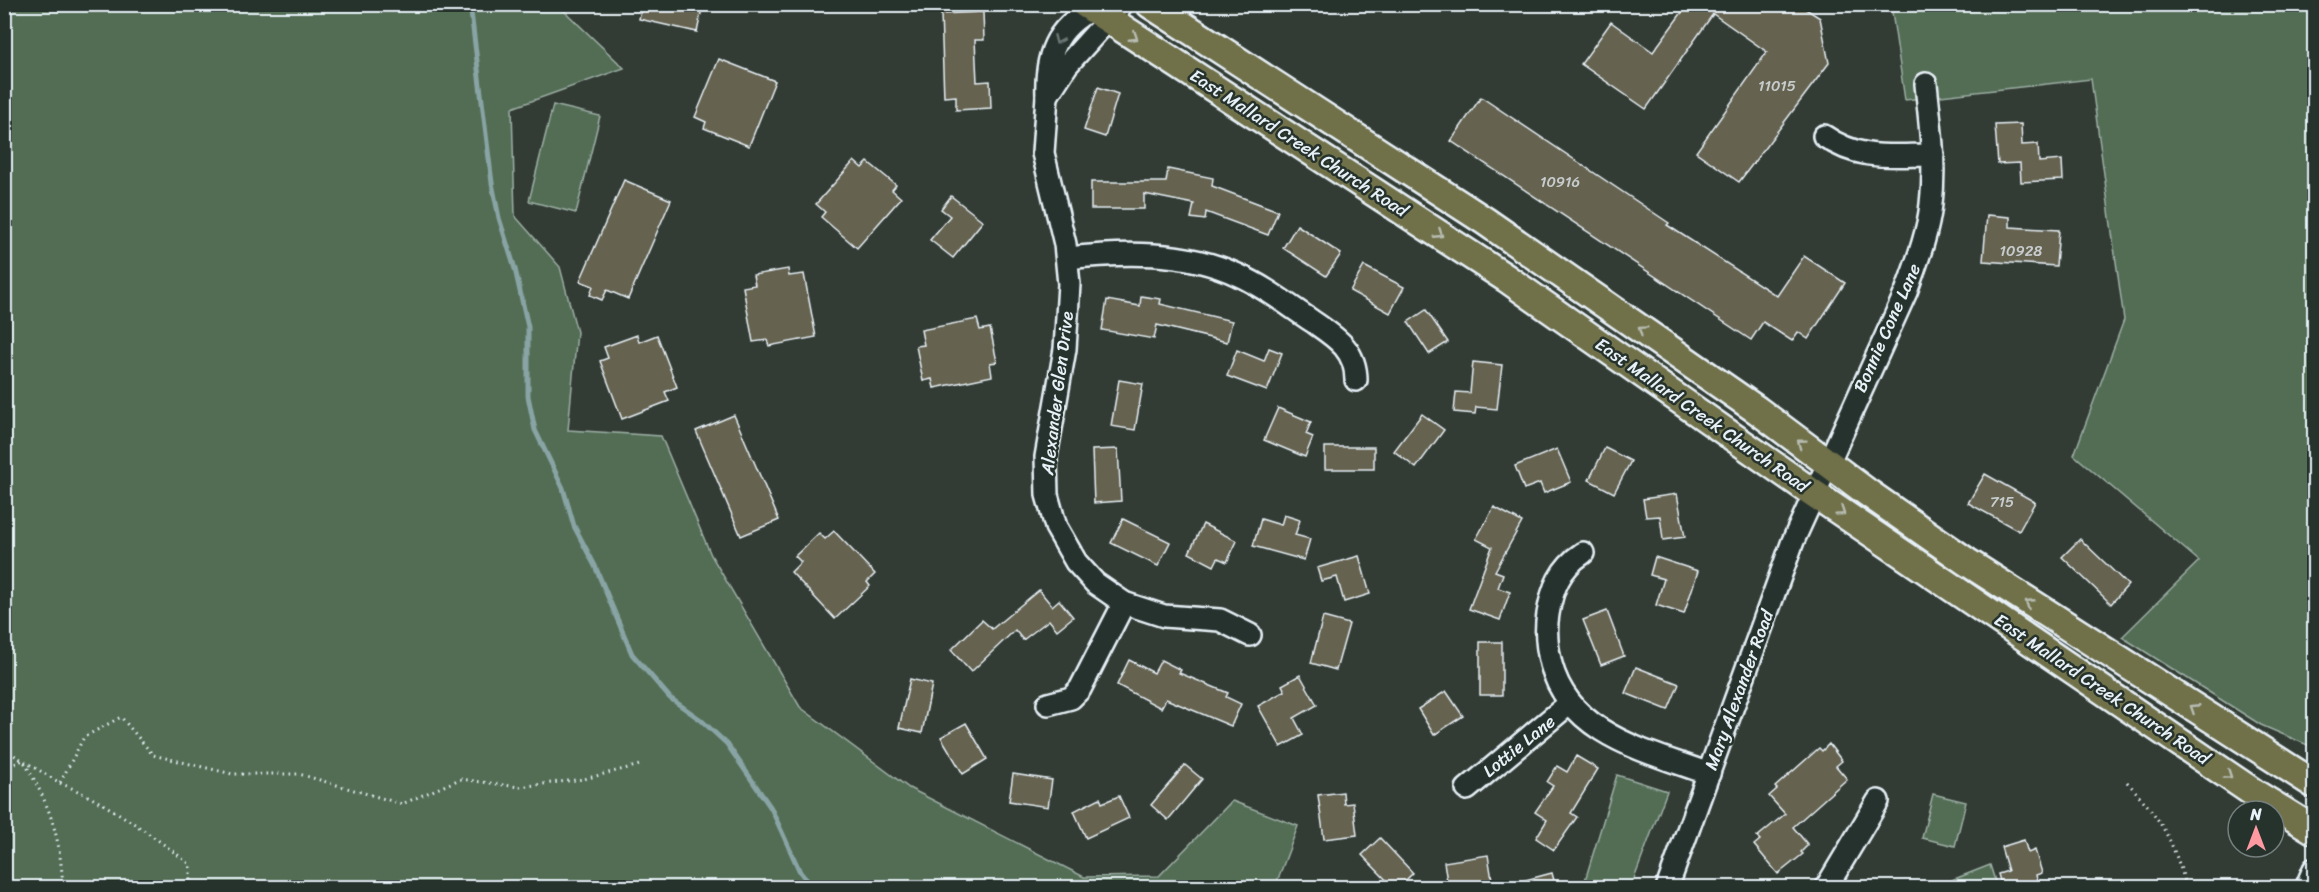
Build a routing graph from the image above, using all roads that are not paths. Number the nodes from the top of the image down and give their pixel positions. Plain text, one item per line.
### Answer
1 (1150, 4) edge
2 (1102, 9) edge
3 (1926, 84) dead end
4 (1824, 136) dead end
5 (1933, 155) junction
6 (1067, 258) junction
7 (1356, 380) dead end
8 (1827, 463) junction
9 (1813, 493) junction
10 (1583, 553) dead end
11 (1124, 603) junction
12 (1250, 635) dead end
13 (1570, 703) junction
14 (1048, 704) dead end
15 (1709, 774) junction
16 (2314, 784) edge
17 (1467, 789) dead end
18 (1878, 801) dead end
19 (2314, 830) edge
20 (2314, 869) edge
21 (1667, 888) edge
22 (1827, 888) edge
23 (2306, 888) edge

8 -> 1 main road, East Mallard Creek Church Road
2 - 6 street, Alexander Glen Drive
2 -> 9 main road, East Mallard Creek Church Road
3 - 5 street, Bonnie Cone Lane
4 - 5 street
5 - 8 street, Bonnie Cone Lane
6 - 7 street
6 - 11 street, Alexander Glen Drive
8 - 9 street, Bonnie Cone Lane
16 -> 8 main road, East Mallard Creek Church Road
9 - 15 street, Mary Alexander Road
9 -> 19 main road, East Mallard Creek Church Road
10 - 13 street
11 - 12 street, Alexander Glen Drive
11 - 14 street
13 - 15 street
13 - 17 street, Lottie Lane
15 - 21 street, Mary Alexander Road
18 - 22 street
20 - 23 street

